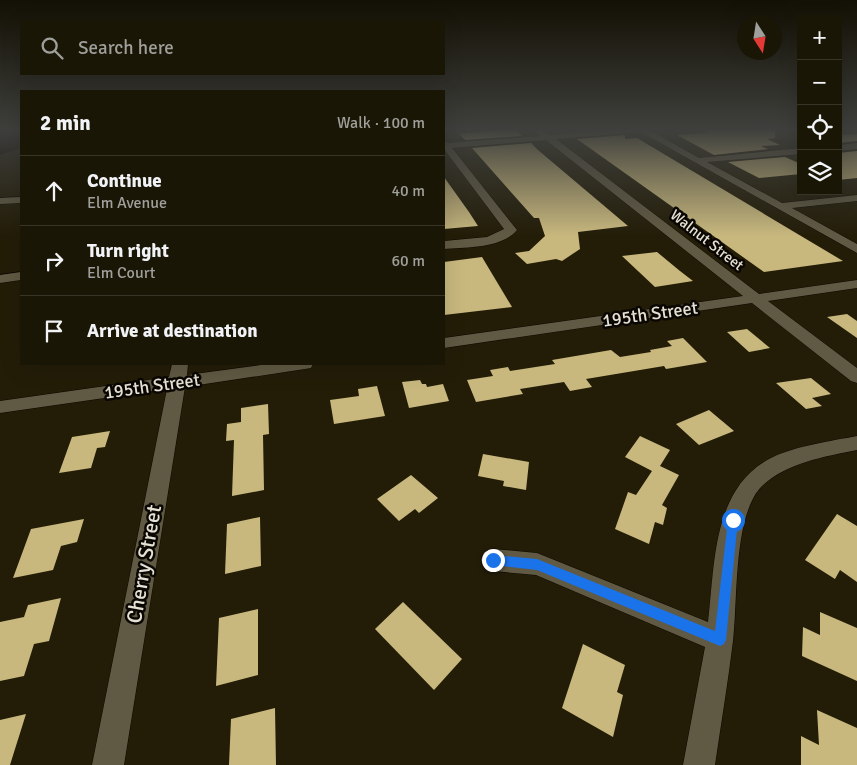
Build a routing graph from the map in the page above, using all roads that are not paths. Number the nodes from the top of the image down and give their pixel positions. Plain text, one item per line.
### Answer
1 (460, 165) edge
2 (583, 165) edge
3 (708, 165) edge
4 (857, 198) edge
5 (20, 200) edge
6 (0, 201) edge
7 (782, 206) junction
8 (445, 244) edge
9 (857, 248) edge
10 (20, 276) edge
11 (0, 279) edge
12 (857, 284) edge
13 (757, 299) junction
14 (445, 343) edge
15 (292, 365) edge
16 (178, 374) edge
17 (857, 377) edge
18 (0, 407) edge
19 (857, 443) edge
20 (493, 560) dead end
21 (720, 640) junction
22 (108, 765) edge
23 (699, 765) edge

1 - 8 street
2 - 13 street, Walnut Street
3 - 7 street
4 - 7 street
5 - 6 street
7 - 9 street
10 - 11 street
12 - 13 street, 195th Street
13 - 14 street, 195th Street
13 - 17 street, Walnut Street
15 - 16 street, 195th Street
16 - 18 street, 195th Street
16 - 22 street, Cherry Street
19 - 21 street
20 - 21 street
21 - 23 street

